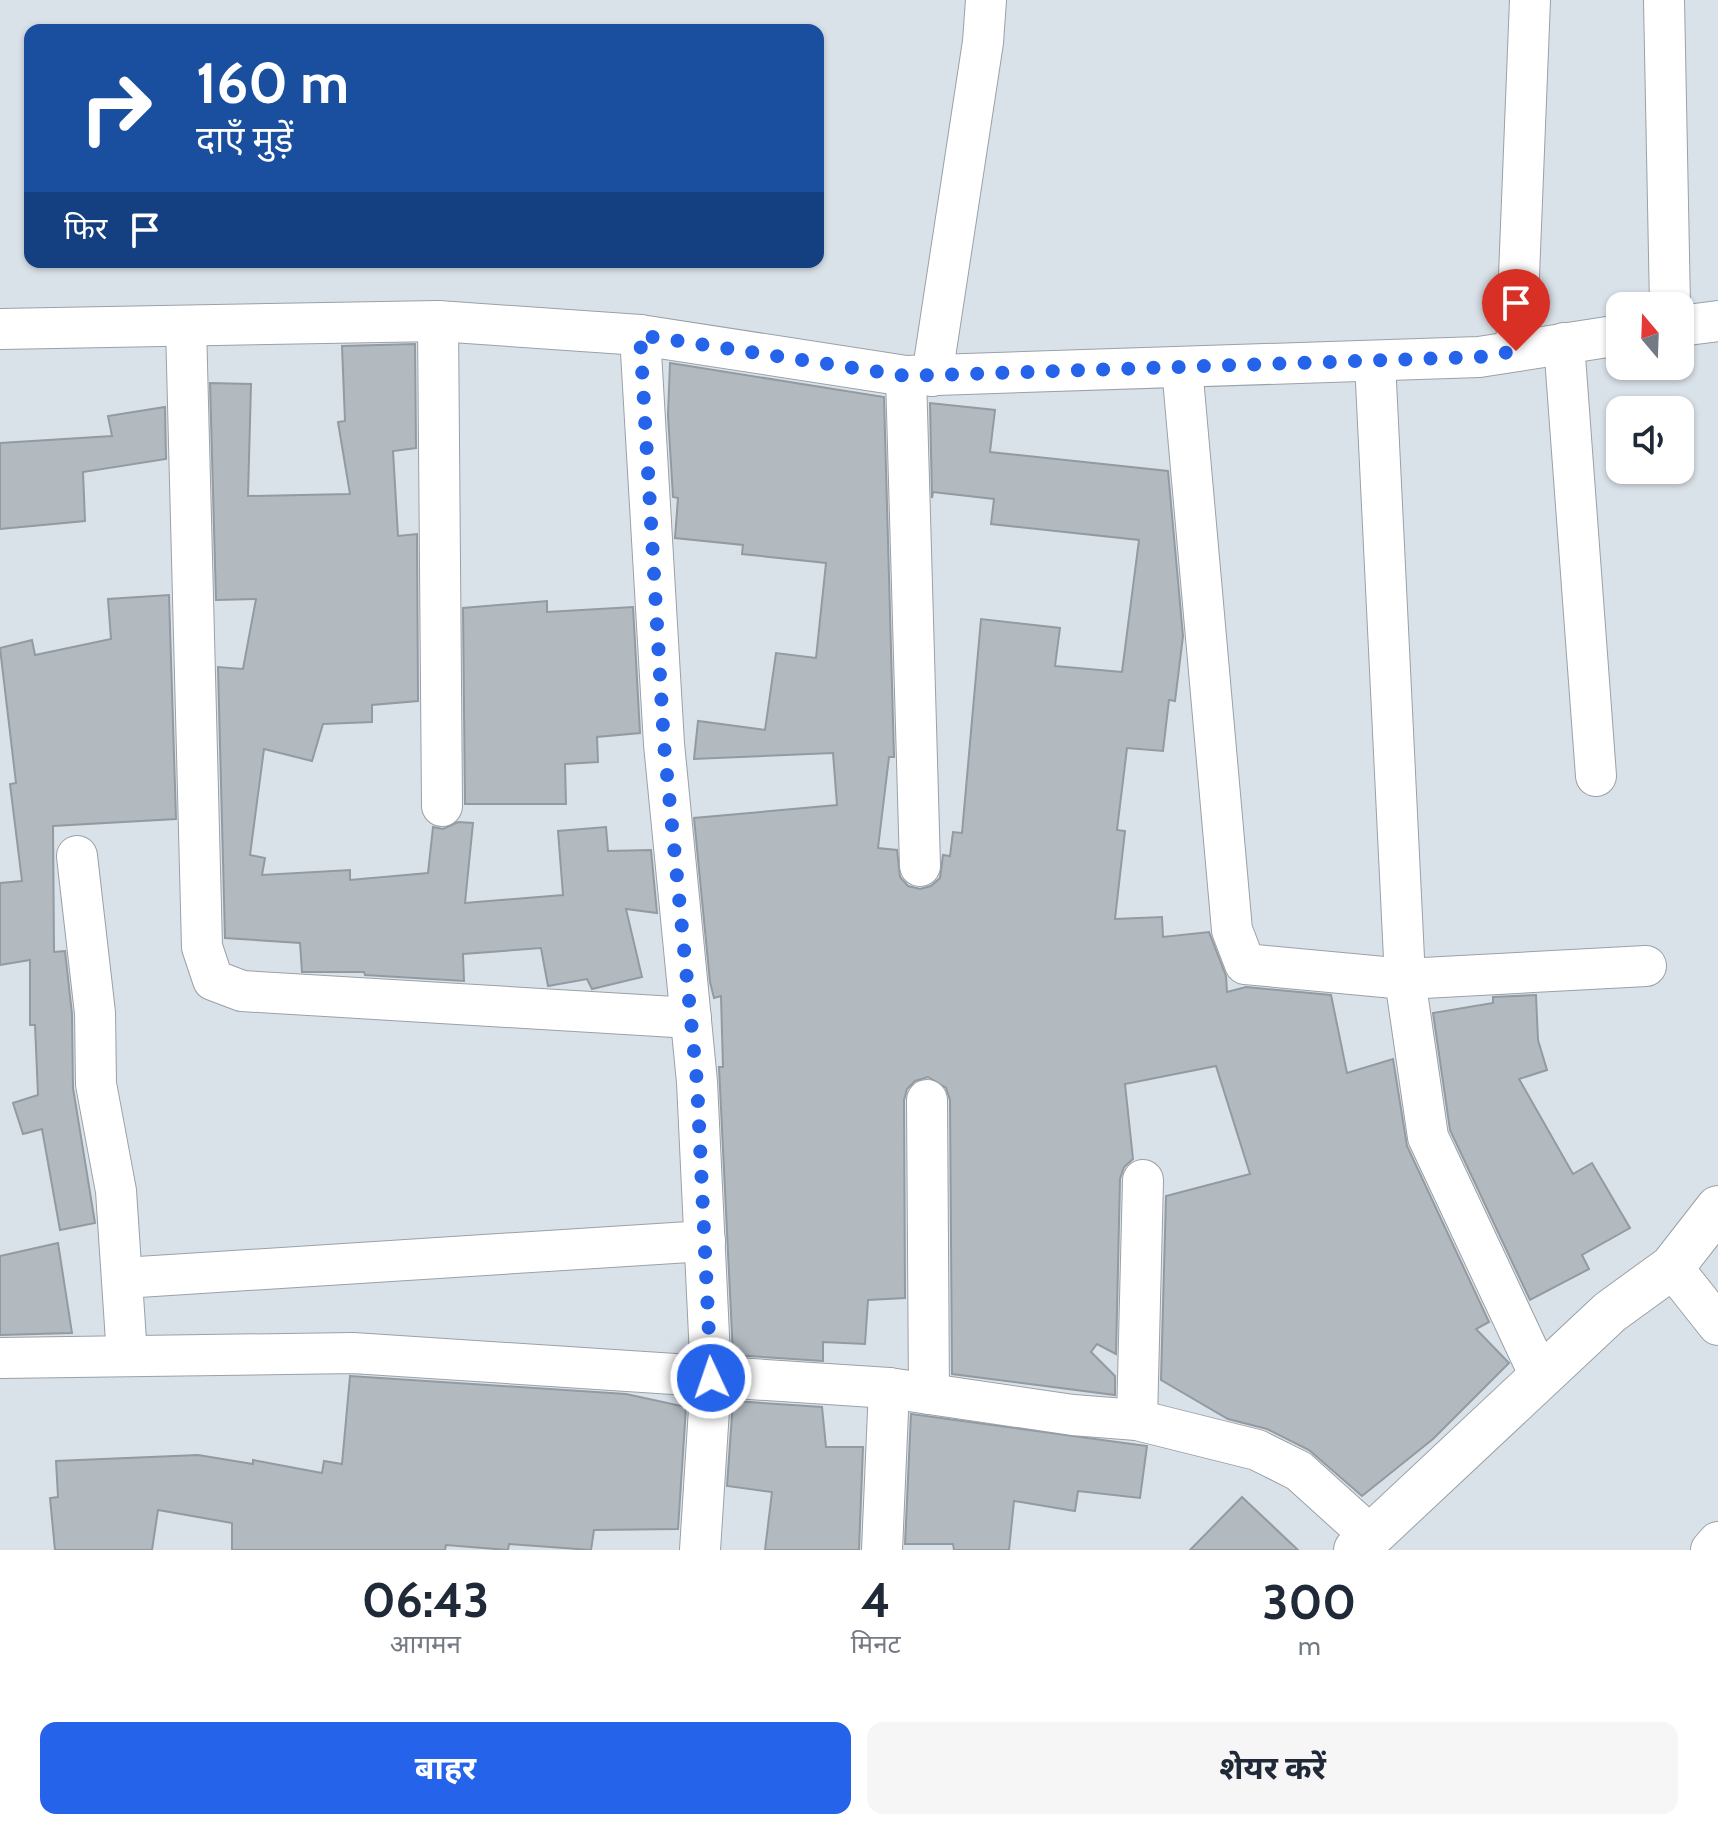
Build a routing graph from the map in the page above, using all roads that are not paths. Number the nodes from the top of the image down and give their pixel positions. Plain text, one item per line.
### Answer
1 (986, 0) edge
2 (1530, 0) edge
3 (1664, 0) edge
4 (1670, 292) edge
5 (438, 321) junction
6 (1718, 321) edge
7 (1694, 324) edge
8 (186, 326) junction
9 (0, 329) edge
10 (640, 335) junction
11 (1606, 337) edge
12 (1564, 343) junction
13 (1516, 351) junction
14 (1375, 361) junction
15 (1182, 367) junction
16 (919, 376) junction
17 (1596, 776) dead end
18 (442, 806) dead end
19 (77, 856) dead end
20 (920, 866) dead end
21 (1646, 966) dead end
22 (1405, 979) junction
23 (691, 1018) junction
24 (927, 1100) dead end
25 (1143, 1180) dead end
26 (1718, 1208) edge
27 (705, 1241) junction
28 (1672, 1267) junction
29 (123, 1278) junction
30 (1718, 1325) edge
31 (127, 1356) junction
32 (0, 1358) edge
33 (711, 1378) junction
34 (1541, 1378) junction
35 (889, 1388) junction
36 (929, 1394) junction
37 (1137, 1420) junction
38 (1718, 1542) edge
39 (1364, 1543) edge
40 (700, 1550) edge
41 (882, 1550) edge
42 (1711, 1550) edge

1 - 16 street
2 - 13 street
3 - 4 street
5 - 8 street
5 - 10 street
5 - 18 street
6 - 7 street
8 - 9 street
8 - 23 street
10 - 16 street
10 - 23 street
11 - 12 street
12 - 13 street
12 - 17 street
13 - 14 street
14 - 15 street
14 - 22 street
15 - 16 street
15 - 22 street
16 - 20 street
19 - 29 street
21 - 22 street
22 - 34 street
23 - 27 street
24 - 36 street
25 - 37 street
26 - 28 street
27 - 29 street
27 - 33 street
28 - 30 street
28 - 34 street
29 - 31 street
31 - 32 street
31 - 33 street
33 - 35 street
33 - 40 street
34 - 39 street
35 - 36 street
35 - 41 street
36 - 37 street
37 - 39 street
38 - 42 street

